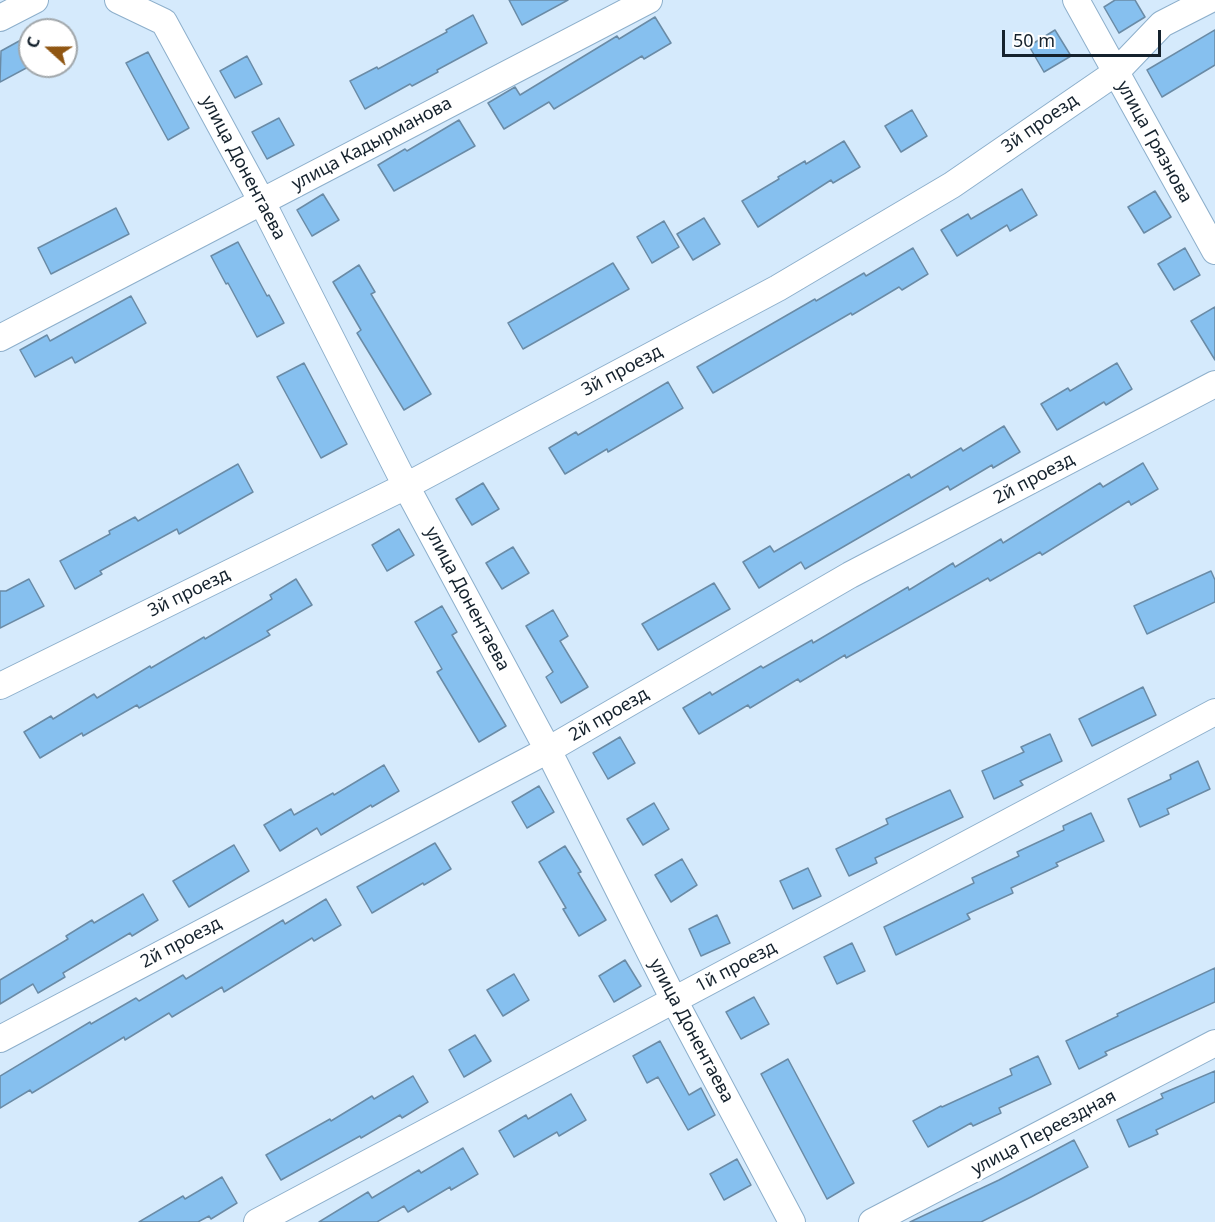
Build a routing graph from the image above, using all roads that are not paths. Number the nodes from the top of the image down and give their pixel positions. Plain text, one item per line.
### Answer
1 (35, 0) edge
2 (118, 0) edge
3 (649, 0) edge
4 (1076, 0) edge
5 (1209, 0) edge
6 (0, 18) edge
7 (1115, 72) junction
8 (262, 202) junction
9 (1215, 251) edge
10 (0, 338) edge
11 (1215, 384) edge
12 (406, 486) junction
13 (0, 686) edge
14 (1215, 712) edge
15 (548, 750) junction
16 (674, 1000) junction
17 (0, 1039) edge
18 (1215, 1043) edge
19 (257, 1222) edge
20 (792, 1222) edge
21 (872, 1222) edge

1 - 6 street
2 - 8 street, улица Донентаева
3 - 8 street, улица Кадырманова
4 - 7 street, улица Грязнова
5 - 7 street, 3й проезд
7 - 9 street, улица Грязнова
7 - 12 street, 3й проезд
8 - 10 street, улица Кадырманова
8 - 12 street, улица Донентаева
11 - 15 street, 2й проезд
12 - 13 street, 3й проезд
12 - 15 street, улица Донентаева
14 - 16 street, 1й проезд
15 - 16 street, улица Донентаева
15 - 17 street, 2й проезд
16 - 19 street, 1й проезд
16 - 20 street, улица Донентаева
18 - 21 street, улица Переездная

